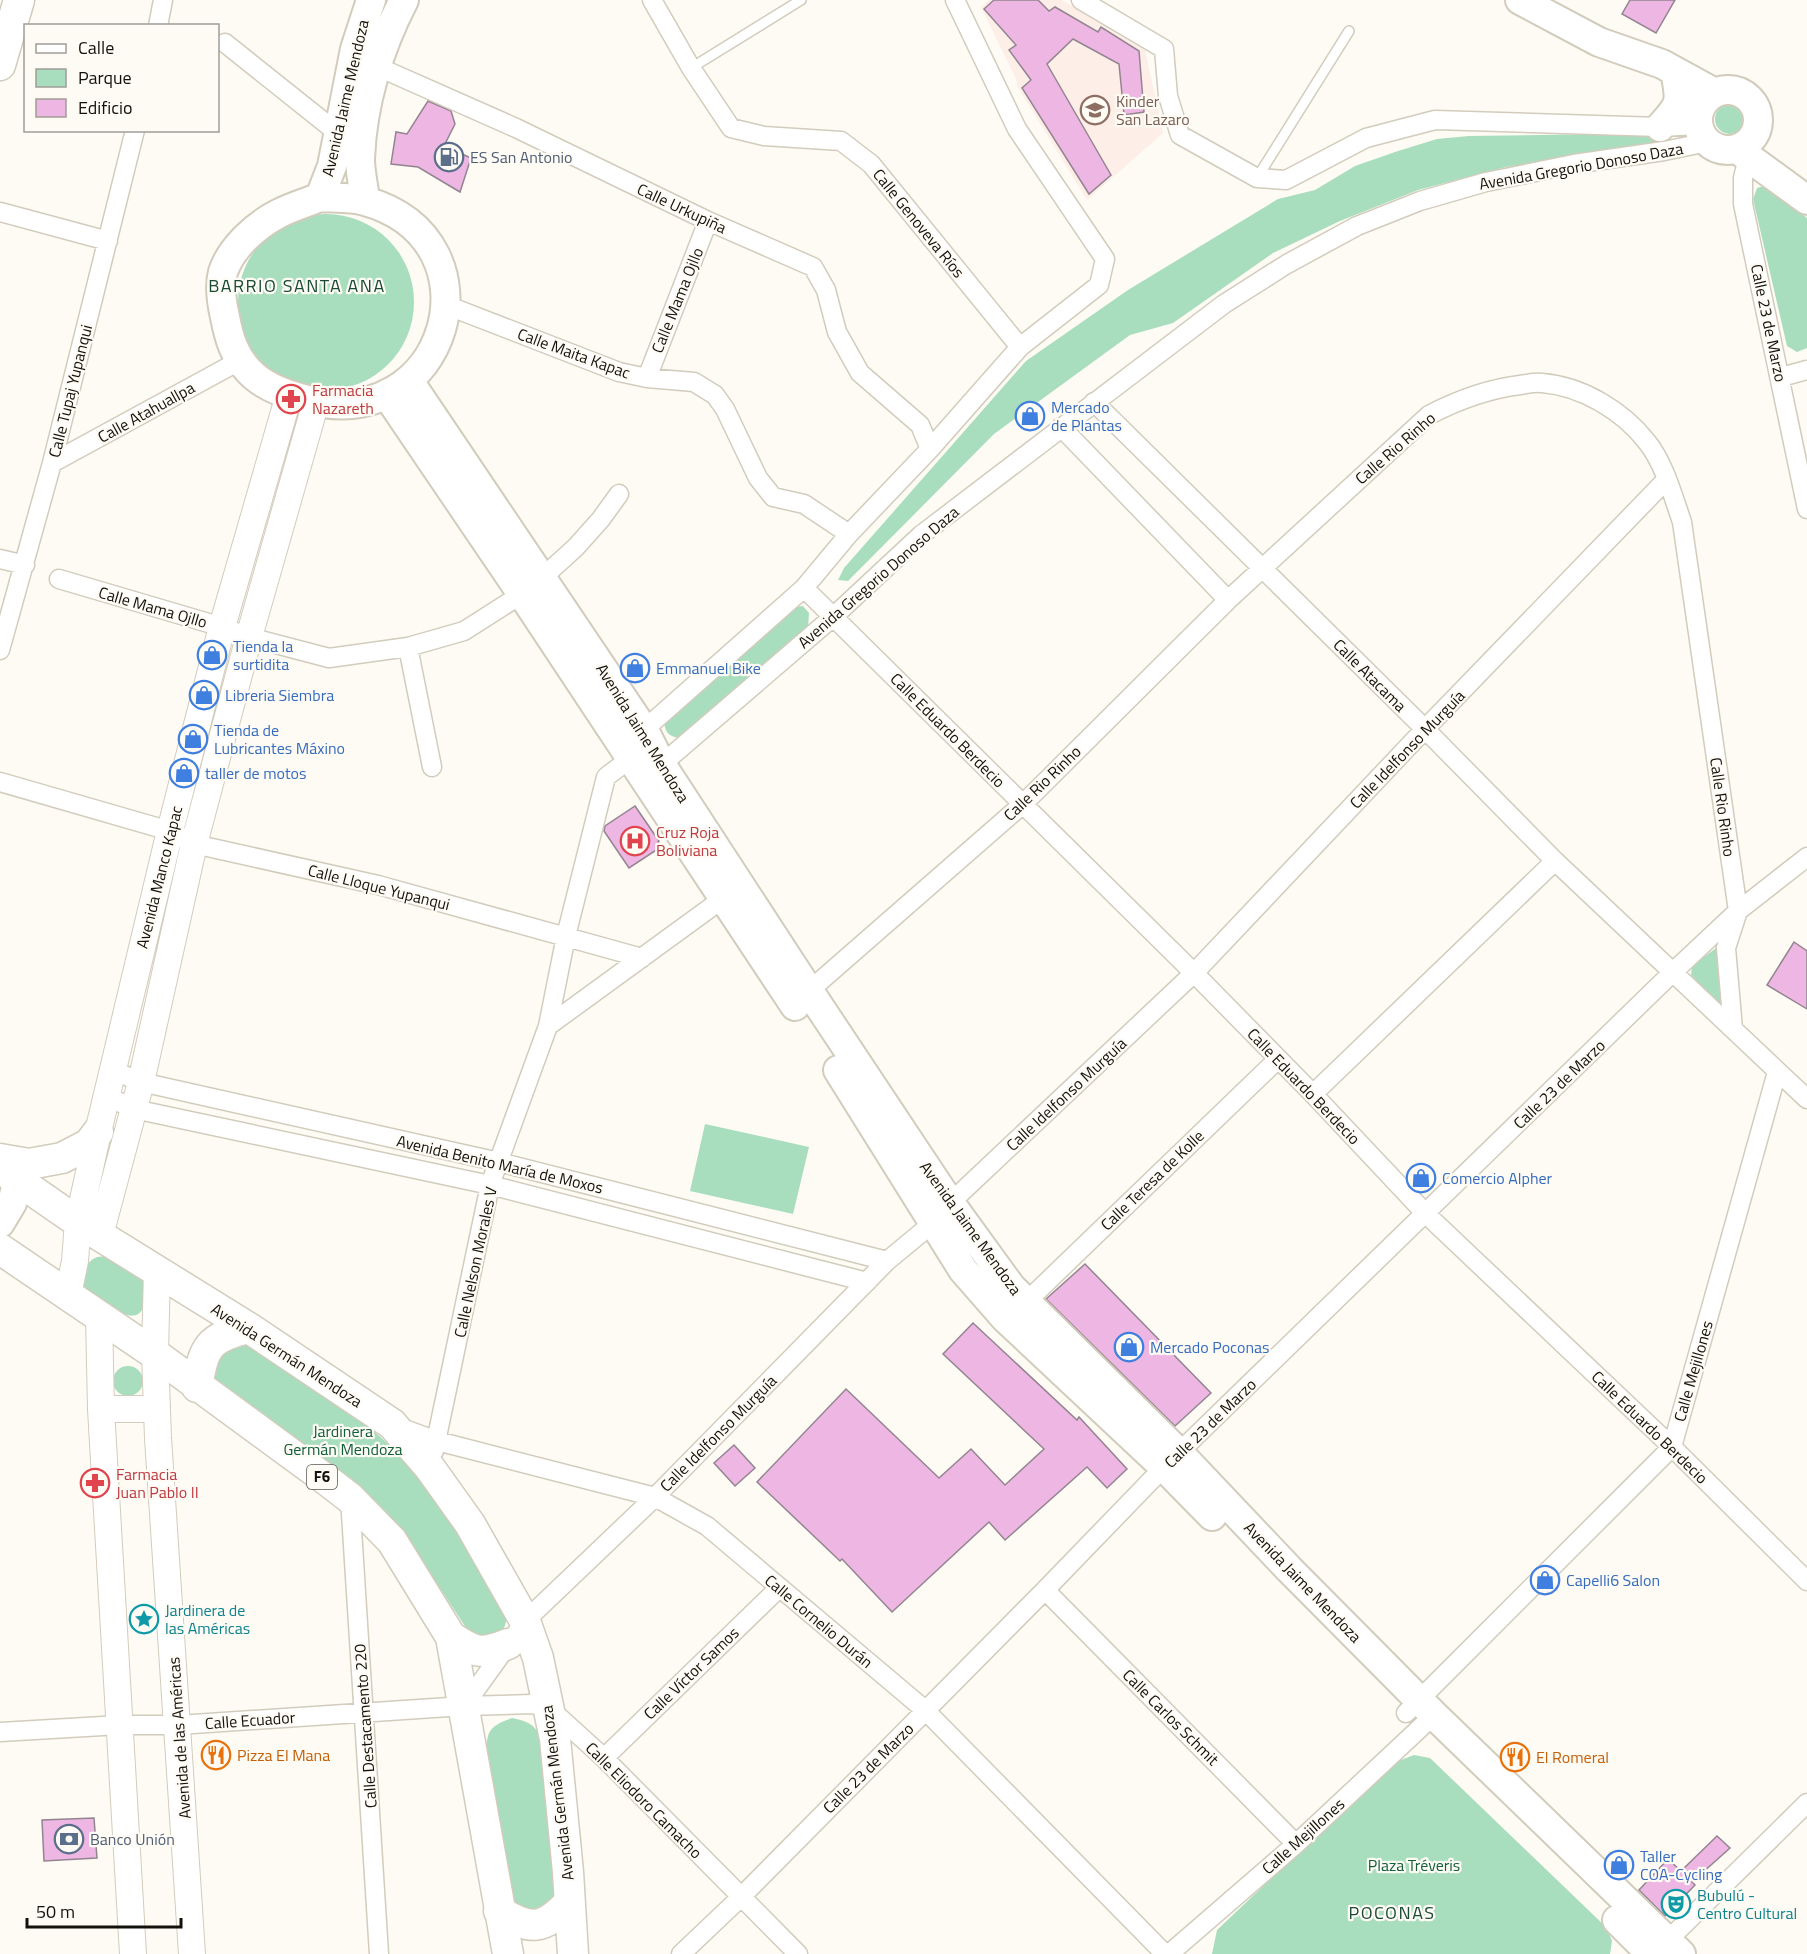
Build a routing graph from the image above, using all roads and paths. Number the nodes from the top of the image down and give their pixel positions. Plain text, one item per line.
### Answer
1 (19, 0) edge
2 (163, 0) edge
3 (371, 0) edge
4 (404, 0) edge
5 (652, 0) edge
6 (801, 0) edge
7 (955, 0) edge
8 (1081, 0) edge
9 (1520, 0) edge
10 (158, 24) edge
11 (1348, 32) dead end
12 (225, 43) dead end
13 (365, 58) junction
14 (0, 65) edge
15 (691, 69) junction
16 (1676, 71) junction
17 (1715, 93) junction
18 (1660, 127) junction
19 (135, 132) edge
20 (1703, 133) junction
21 (339, 134) junction
22 (1746, 147) junction
23 (1257, 178) junction
24 (320, 197) junction
25 (1807, 200) edge
26 (365, 201) junction
27 (0, 212) edge
28 (708, 221) junction
29 (108, 241) junction
30 (446, 305) junction
31 (1020, 347) junction
32 (239, 361) junction
33 (1807, 370) edge
34 (1781, 377) junction
35 (647, 378) junction
36 (398, 388) junction
37 (289, 395) junction
38 (316, 402) junction
39 (1094, 402) junction
40 (1062, 427) junction
41 (1793, 435) junction
42 (1807, 447) edge
43 (930, 449) junction
44 (52, 463) junction
45 (1667, 479) junction
46 (619, 494) dead end
47 (1807, 509) edge
48 (849, 534) junction
49 (0, 559) edge
50 (25, 566) junction
51 (1262, 568) junction
52 (59, 579) dead end
53 (532, 586) junction
54 (804, 588) junction
55 (1228, 600) junction
56 (833, 617) junction
57 (222, 627) junction
58 (249, 637) junction
59 (408, 647) junction
60 (0, 650) edge
61 (1425, 729) junction
62 (641, 756) junction
63 (432, 767) dead end
64 (0, 782) edge
65 (1023, 804) junction
66 (170, 831) junction
67 (194, 844) junction
68 (1807, 857) edge
69 (1555, 861) junction
70 (732, 892) junction
71 (1738, 911) junction
72 (566, 936) junction
73 (642, 958) junction
74 (1674, 972) junction
75 (1194, 973) junction
76 (801, 998) junction
77 (548, 1026) junction
78 (1733, 1029) junction
79 (1278, 1059) junction
80 (112, 1070) junction
81 (1777, 1072) junction
82 (141, 1082) junction
83 (1313, 1094) junction
84 (106, 1096) junction
85 (1807, 1099) edge
86 (134, 1109) junction
87 (98, 1132) junction
88 (499, 1162) junction
89 (6, 1169) edge
90 (490, 1185) junction
91 (941, 1213) junction
92 (1426, 1214) junction
93 (0, 1223) edge
94 (89, 1228) junction
95 (0, 1249) edge
96 (887, 1261) junction
97 (157, 1270) junction
98 (867, 1282) junction
99 (68, 1294) junction
100 (1026, 1302) junction
101 (99, 1316) junction
102 (249, 1328) junction
103 (155, 1354) junction
104 (197, 1387) junction
105 (101, 1409) junction
106 (157, 1409) junction
107 (1672, 1447) junction
108 (434, 1454) junction
109 (1172, 1460) junction
110 (655, 1497) junction
111 (350, 1498) junction
112 (1807, 1581) edge
113 (779, 1588) junction
114 (1045, 1590) junction
115 (517, 1632) junction
116 (451, 1637) junction
117 (464, 1706) junction
118 (549, 1708) junction
119 (925, 1710) junction
120 (364, 1712) junction
121 (1420, 1714) junction
122 (120, 1725) junction
123 (178, 1725) junction
124 (0, 1732) edge
125 (604, 1758) junction
126 (1807, 1803) edge
127 (1296, 1844) junction
128 (741, 1897) junction
129 (569, 1903) junction
130 (499, 1911) junction
131 (1656, 1948) edge
132 (133, 1954) edge
133 (192, 1954) edge
134 (380, 1954) edge
135 (508, 1954) edge
136 (573, 1954) edge
137 (681, 1954) edge
138 (798, 1954) edge
139 (1167, 1954) edge

1 - 14 highway
2 - 10 street
3 - 13 main road, Avenida Jaime Mendoza
4 - 13 main road, Avenida Jaime Mendoza
5 - 15 street, Calle Genoveva Ríos
6 - 15 lane
7 - 31 street
8 - 23 street
9 - 16 main road
11 - 23 lane
12 - 21 street
13 - 21 main road, Avenida Jaime Mendoza
13 - 26 main road, Avenida Jaime Mendoza
13 - 28 street, Calle Urkupiña
15 - 31 street, Calle Genoveva Ríos
16 - 17 main road
16 - 18 main road
17 - 20 main road
17 - 22 main road
18 - 20 street, Avenida Gregorio Donoso Daza
18 - 23 street, Avenida Gregorio Donoso Daza
19 - 29 street, Calle Tupaj Yupanqui
20 - 22 main road
20 - 39 street, Avenida Gregorio Donoso Daza
21 - 24 main road, Avenida Jaime Mendoza
22 - 25 main road
22 - 34 street, Calle 23 de Marzo
24 - 26 main road
24 - 32 main road
26 - 30 main road
27 - 29 street
28 - 35 street, Calle Mama Ojllo
28 - 43 street, Calle Urkupiña
29 - 44 street, Calle Tupaj Yupanqui
30 - 35 street, Calle Maita Kapac
30 - 36 main road
31 - 43 street
32 - 37 main road
32 - 44 street, Calle Atahuallpa
33 - 34 street
34 - 41 street, Calle 23 de Marzo
35 - 48 street, Calle Maita Kapac
36 - 38 main road
36 - 53 main road, Avenida Jaime Mendoza
37 - 38 main road
37 - 57 main road, Avenida Manco Kapac
38 - 58 main road, Avenida Manco Kapac
39 - 40 street, Avenida Gregorio Donoso Daza
39 - 51 street, Calle Atacama
40 - 55 street
40 - 56 street, Avenida Gregorio Donoso Daza
41 - 42 street
41 - 47 street, Calle 23 de Marzo
43 - 48 street
44 - 50 street, Calle Tupaj Yupanqui
45 - 51 street, Calle Rio Rinho
45 - 61 street, Calle Idelfonso Murguía
45 - 71 street, Calle Rio Rinho
46 - 53 street, Calle Mama Ojllo
48 - 54 street
49 - 50 street
50 - 60 street, Calle Tupaj Yupanqui
51 - 55 street, Calle Rio Rinho
51 - 61 street, Calle Atacama
52 - 57 street, Calle Mama Ojllo
53 - 59 street, Calle Mama Ojllo
53 - 62 main road, Avenida Jaime Mendoza
54 - 56 street, Calle Eduardo Berdecio
54 - 62 street
55 - 65 street, Calle Rio Rinho
56 - 62 street, Avenida Gregorio Donoso Daza
56 - 65 street, Calle Eduardo Berdecio
57 - 58 street, Calle Mama Ojllo
57 - 66 main road, Avenida Manco Kapac
58 - 59 street, Calle Mama Ojllo
58 - 67 main road, Avenida Manco Kapac
59 - 63 street
61 - 69 street, Calle Atacama
61 - 75 street, Calle Idelfonso Murguía
62 - 70 main road, Avenida Jaime Mendoza
62 - 72 street, Calle Nelson Morales V
64 - 66 street, Calle Lloque Yupanqui
65 - 75 street, Calle Eduardo Berdecio
65 - 76 street, Calle Rio Rinho
66 - 67 street, Calle Lloque Yupanqui
66 - 80 main road, Avenida Manco Kapac
67 - 72 street, Calle Lloque Yupanqui
67 - 82 main road, Avenida Manco Kapac
68 - 71 street, Calle 23 de Marzo
69 - 74 street, Calle Atacama
69 - 83 street
70 - 73 street
70 - 76 main road, Avenida Jaime Mendoza
71 - 74 street, Calle 23 de Marzo
71 - 78 street, Calle Rio Rinho
72 - 73 street, Calle Lloque Yupanqui
72 - 77 street, Calle Nelson Morales V
73 - 77 street
74 - 78 street
74 - 92 street, Calle 23 de Marzo
75 - 79 street, Calle Eduardo Berdecio
75 - 91 street, Calle Idelfonso Murguía
76 - 91 main road, Avenida Jaime Mendoza
77 - 88 street, Calle Nelson Morales V
78 - 81 street
79 - 83 street, Calle Eduardo Berdecio
79 - 100 street, Calle Teresa de Kolle
80 - 82 street, Avenida Benito María de Moxos
80 - 84 main road, Avenida Manco Kapac
81 - 85 street
81 - 107 street, Calle Mejillones
82 - 86 main road, Avenida Manco Kapac
82 - 88 street, Avenida Benito María de Moxos
83 - 92 street, Calle Eduardo Berdecio
84 - 86 street, Avenida Benito María de Moxos
84 - 87 main road, Avenida Manco Kapac
86 - 90 street, Avenida Benito María de Moxos
86 - 94 main road, Avenida Manco Kapac
87 - 89 highway
87 - 94 main road, Avenida Manco Kapac
88 - 90 street, Calle Nelson Morales V
88 - 96 street, Avenida Benito María de Moxos
89 - 93 main road
89 - 94 highway, Avenida Germán Mendoza
90 - 98 street, Avenida Benito María de Moxos
90 - 108 street, Calle Nelson Morales V
91 - 96 street, Calle Idelfonso Murguía
91 - 100 main road, Avenida Jaime Mendoza
91 - 109 main road, Avenida Jaime Mendoza
92 - 107 street, Calle Eduardo Berdecio
92 - 109 street, Calle 23 de Marzo
94 - 97 highway, Avenida Germán Mendoza
94 - 99 main road, Avenida Manco Kapac
95 - 99 highway, F6
96 - 98 street, Calle Idelfonso Murguía
97 - 102 highway, Avenida Germán Mendoza
97 - 103 main road, Avenida de las Américas
98 - 110 street, Calle Idelfonso Murguía
99 - 101 highway, F6
100 - 109 main road, Avenida Jaime Mendoza
101 - 103 highway, F6
101 - 105 main road
102 - 104 highway
102 - 108 highway, Avenida Germán Mendoza
103 - 104 highway, F6
103 - 106 main road, Avenida de las Américas
104 - 111 highway, F6
105 - 106 main road
105 - 122 main road
106 - 123 main road, Avenida de las Américas
107 - 112 street, Calle Eduardo Berdecio
107 - 121 street, Calle Mejillones
108 - 110 street, Calle Cornelio Durán
108 - 115 highway, Avenida Germán Mendoza
109 - 114 street, Calle 23 de Marzo
109 - 121 main road, Avenida Jaime Mendoza
110 - 113 street, Calle Cornelio Durán
110 - 115 street, Calle Idelfonso Murguía
111 - 116 highway, F6
111 - 120 street, Calle Destacamento 220
113 - 119 street, Calle Cornelio Durán
113 - 125 street, Calle Víctor Samos
114 - 119 street, Calle 23 de Marzo
114 - 127 street, Calle Carlos Schmit
115 - 116 highway
115 - 117 street, Calle Idelfonso Murguía
115 - 118 highway, Avenida Germán Mendoza
116 - 117 highway, F6
117 - 118 street
117 - 120 street, Calle Ecuador
117 - 130 highway, F6
118 - 125 street, Calle Eliodoro Camacho
118 - 129 highway, Avenida Germán Mendoza
119 - 128 street, Calle 23 de Marzo
119 - 139 street, Calle Cornelio Durán
120 - 123 street, Calle Ecuador
120 - 134 street, Calle Destacamento 220
121 - 127 street, Calle Mejillones
121 - 131 main road, Avenida Jaime Mendoza
122 - 123 street, Calle Ecuador
122 - 124 street, Calle Ecuador
122 - 132 main road
123 - 133 main road, Avenida de las Américas
125 - 128 street, Calle Eliodoro Camacho
126 - 131 street
127 - 139 street, Calle Mejillones
128 - 137 street, Calle 23 de Marzo
128 - 138 street, Calle Eliodoro Camacho
129 - 130 highway
129 - 136 highway, Avenida Germán Mendoza
130 - 135 highway, F6

